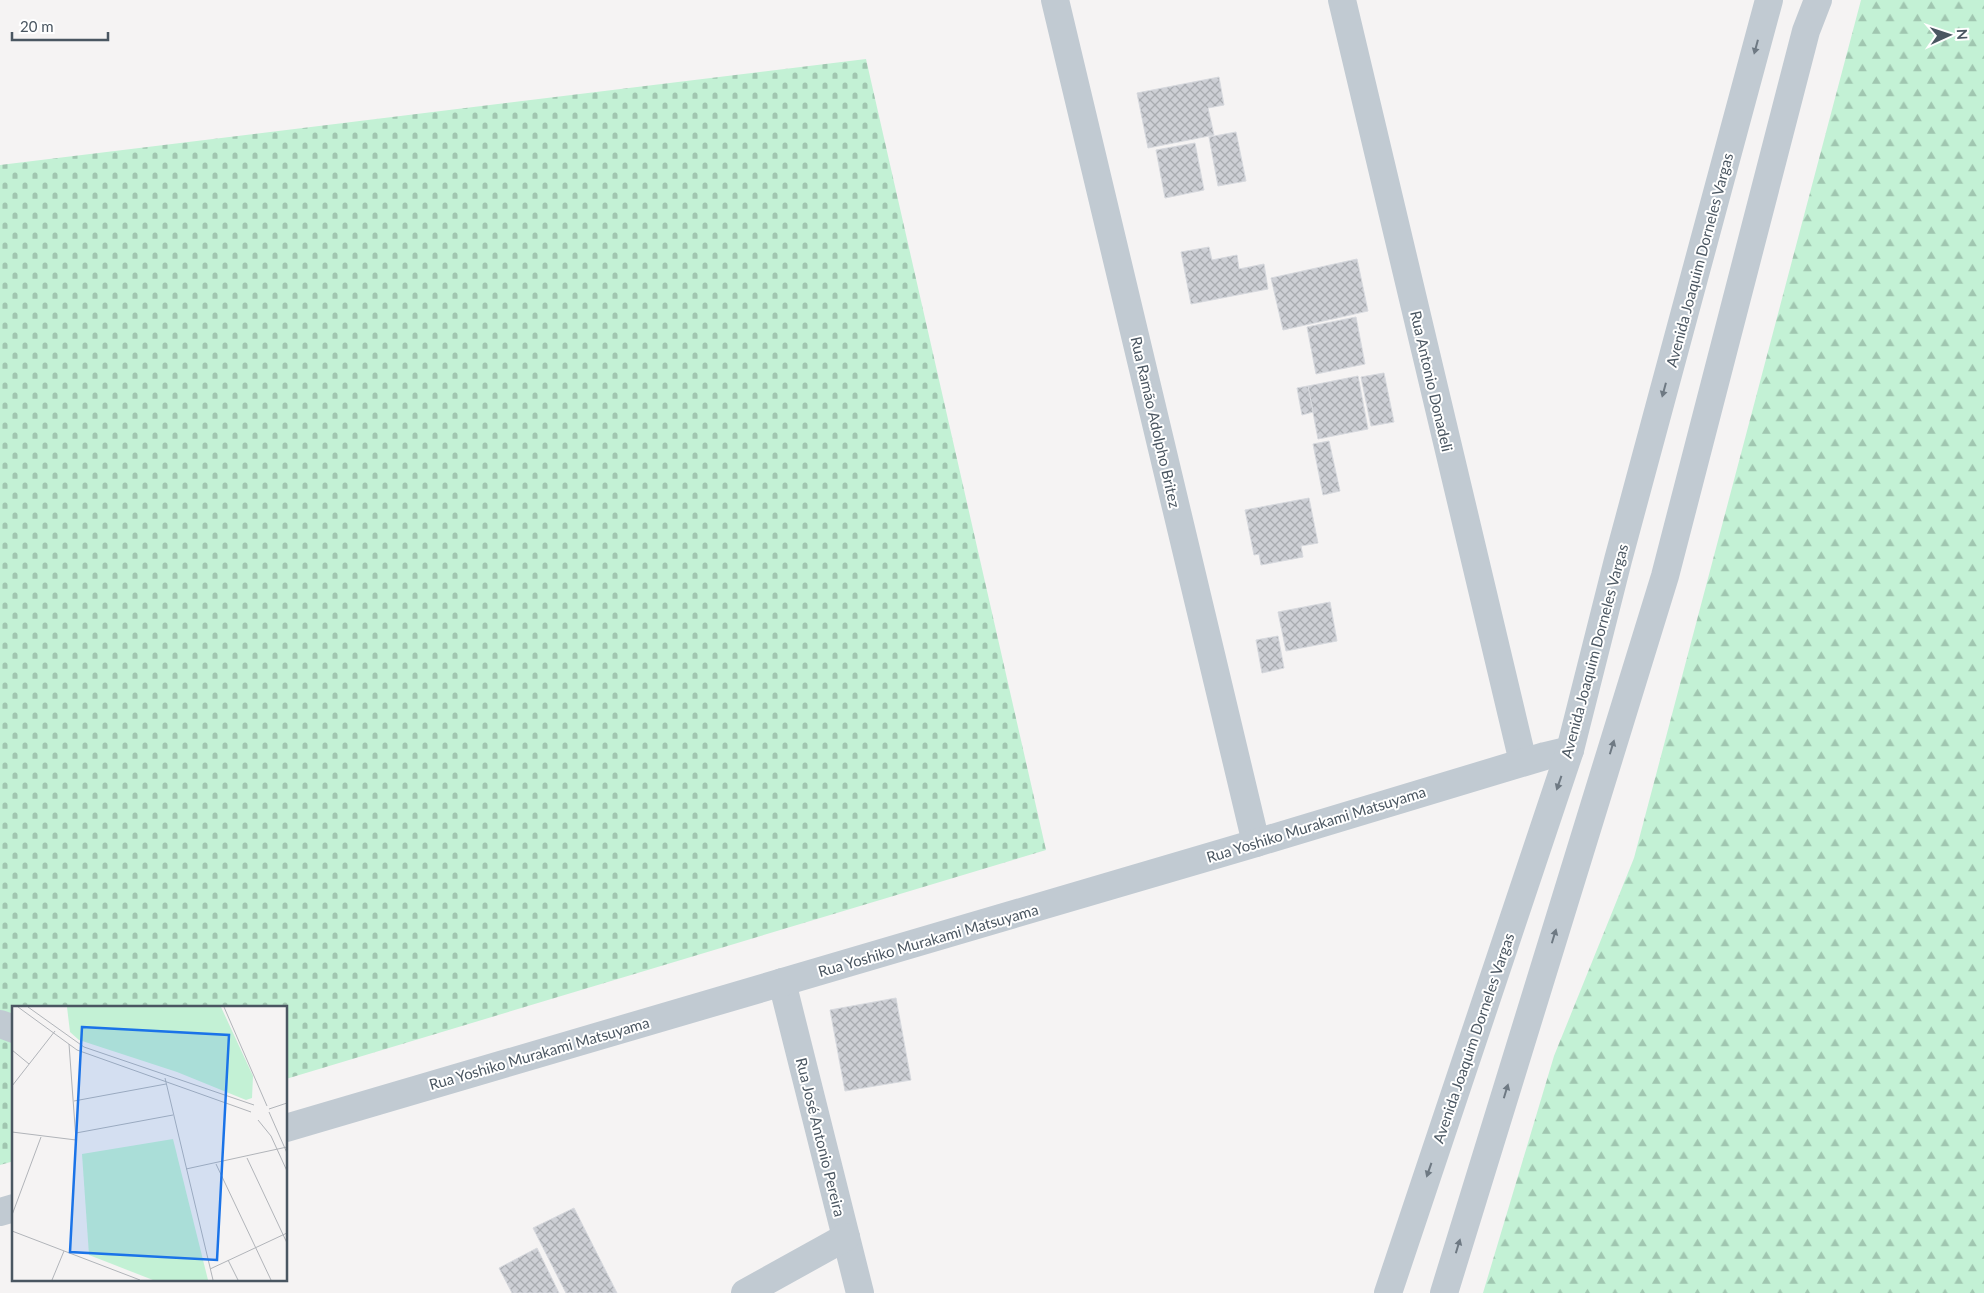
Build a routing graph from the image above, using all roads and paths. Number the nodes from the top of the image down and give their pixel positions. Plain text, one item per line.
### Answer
1 (1055, 0) edge
2 (1342, 0) edge
3 (1769, 0) edge
4 (1818, 0) edge
5 (1570, 750) junction
6 (1522, 762) junction
7 (1256, 843) junction
8 (782, 982) junction
9 (0, 1024) edge
10 (12, 1028) edge
11 (288, 1127) edge
12 (846, 1236) junction
13 (745, 1293) edge
14 (860, 1293) edge
15 (1388, 1293) edge
16 (1444, 1293) edge

1 - 7 street, Rua Ramão Adolpho Britez
2 - 6 street, Rua Antonio Donadeli
3 -> 5 street, Avenida Joaquim Dorneles Vargas
16 -> 4 street
5 - 6 street, Rua Yoshiko Murakami Matsuyama
5 -> 15 street, Avenida Joaquim Dorneles Vargas
6 - 7 street, Rua Yoshiko Murakami Matsuyama
7 - 8 street, Rua Yoshiko Murakami Matsuyama
8 - 11 street, Rua Yoshiko Murakami Matsuyama
8 - 12 street, Rua José Antonio Pereira
9 - 10 street
12 - 13 street
12 - 14 street, Rua José Antonio Pereira

